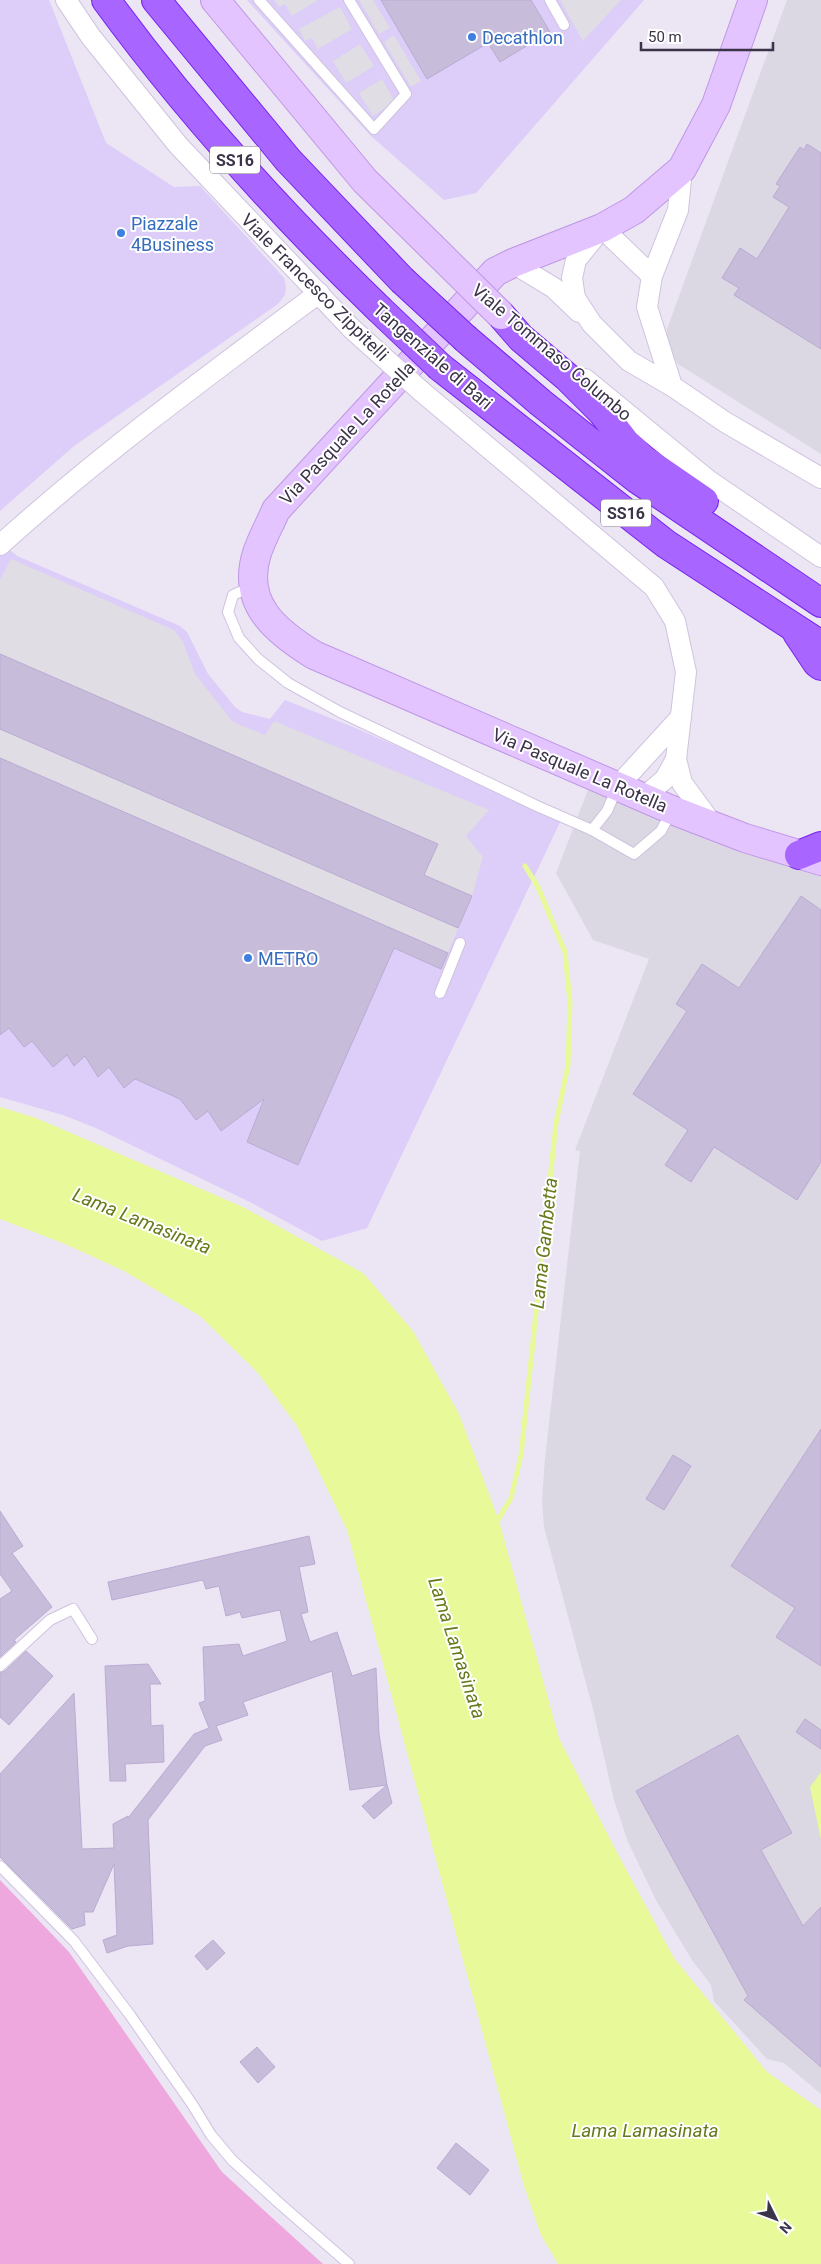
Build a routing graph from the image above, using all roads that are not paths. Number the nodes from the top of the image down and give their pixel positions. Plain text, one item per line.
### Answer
1 (66, 0) edge
2 (106, 0) edge
3 (156, 0) edge
4 (215, 0) edge
5 (259, 0) edge
6 (349, 0) edge
7 (550, 0) edge
8 (753, 0) edge
9 (564, 25) dead end
10 (682, 169) junction
11 (602, 228) junction
12 (513, 263) junction
13 (652, 276) junction
14 (319, 293) junction
15 (501, 315) junction
16 (592, 324) junction
17 (672, 386) junction
18 (821, 478) edge
19 (0, 545) edge
20 (821, 557) edge
21 (785, 579) junction
22 (252, 586) junction
23 (821, 602) edge
24 (793, 627) junction
25 (821, 645) edge
26 (821, 666) edge
27 (681, 717) junction
28 (676, 759) junction
29 (617, 787) junction
30 (644, 797) junction
31 (672, 810) junction
32 (712, 824) junction
33 (592, 830) junction
34 (814, 854) edge
35 (460, 943) dead end
36 (440, 993) dead end
37 (92, 1639) dead end
38 (0, 1666) edge
39 (0, 1866) edge
40 (349, 2264) edge

1 - 14 street, Viale Francesco Zippitelli
2 - 24 highway, Tangenziale di Bari / SS16, bridge
3 - 21 highway, Tangenziale di Bari / SS16, bridge
4 - 15 street, Viale Tommaso Columbo, bridge
5 - 6 lane
7 - 9 lane
8 - 10 street, Via Pasquale La Rotella
10 - 11 street, Via Pasquale La Rotella
10 - 13 street
11 - 12 street, Via Pasquale La Rotella
11 - 13 street
11 - 16 street
12 - 16 street
12 - 22 street, Via Pasquale La Rotella
13 - 17 street
14 - 19 street
14 - 27 street, Viale Francesco Zippitelli, bridge
15 - 20 street, Viale Tommaso Columbo
15 - 21 highway
16 - 17 street
17 - 18 street
21 - 23 highway, Tangenziale di Bari / SS16
22 - 29 street, Via Pasquale La Rotella
22 - 33 lane
24 - 25 highway, Tangenziale di Bari / SS16
24 - 26 highway
27 - 28 street, Viale Francesco Zippitelli
27 - 29 street
28 - 30 street
28 - 32 street
29 - 30 street, Via Pasquale La Rotella
29 - 33 lane
30 - 31 street, Via Pasquale La Rotella
31 - 32 street, Via Pasquale La Rotella
31 - 33 lane
32 - 34 street, Via Pasquale La Rotella
35 - 36 lane
37 - 38 lane
39 - 40 lane

